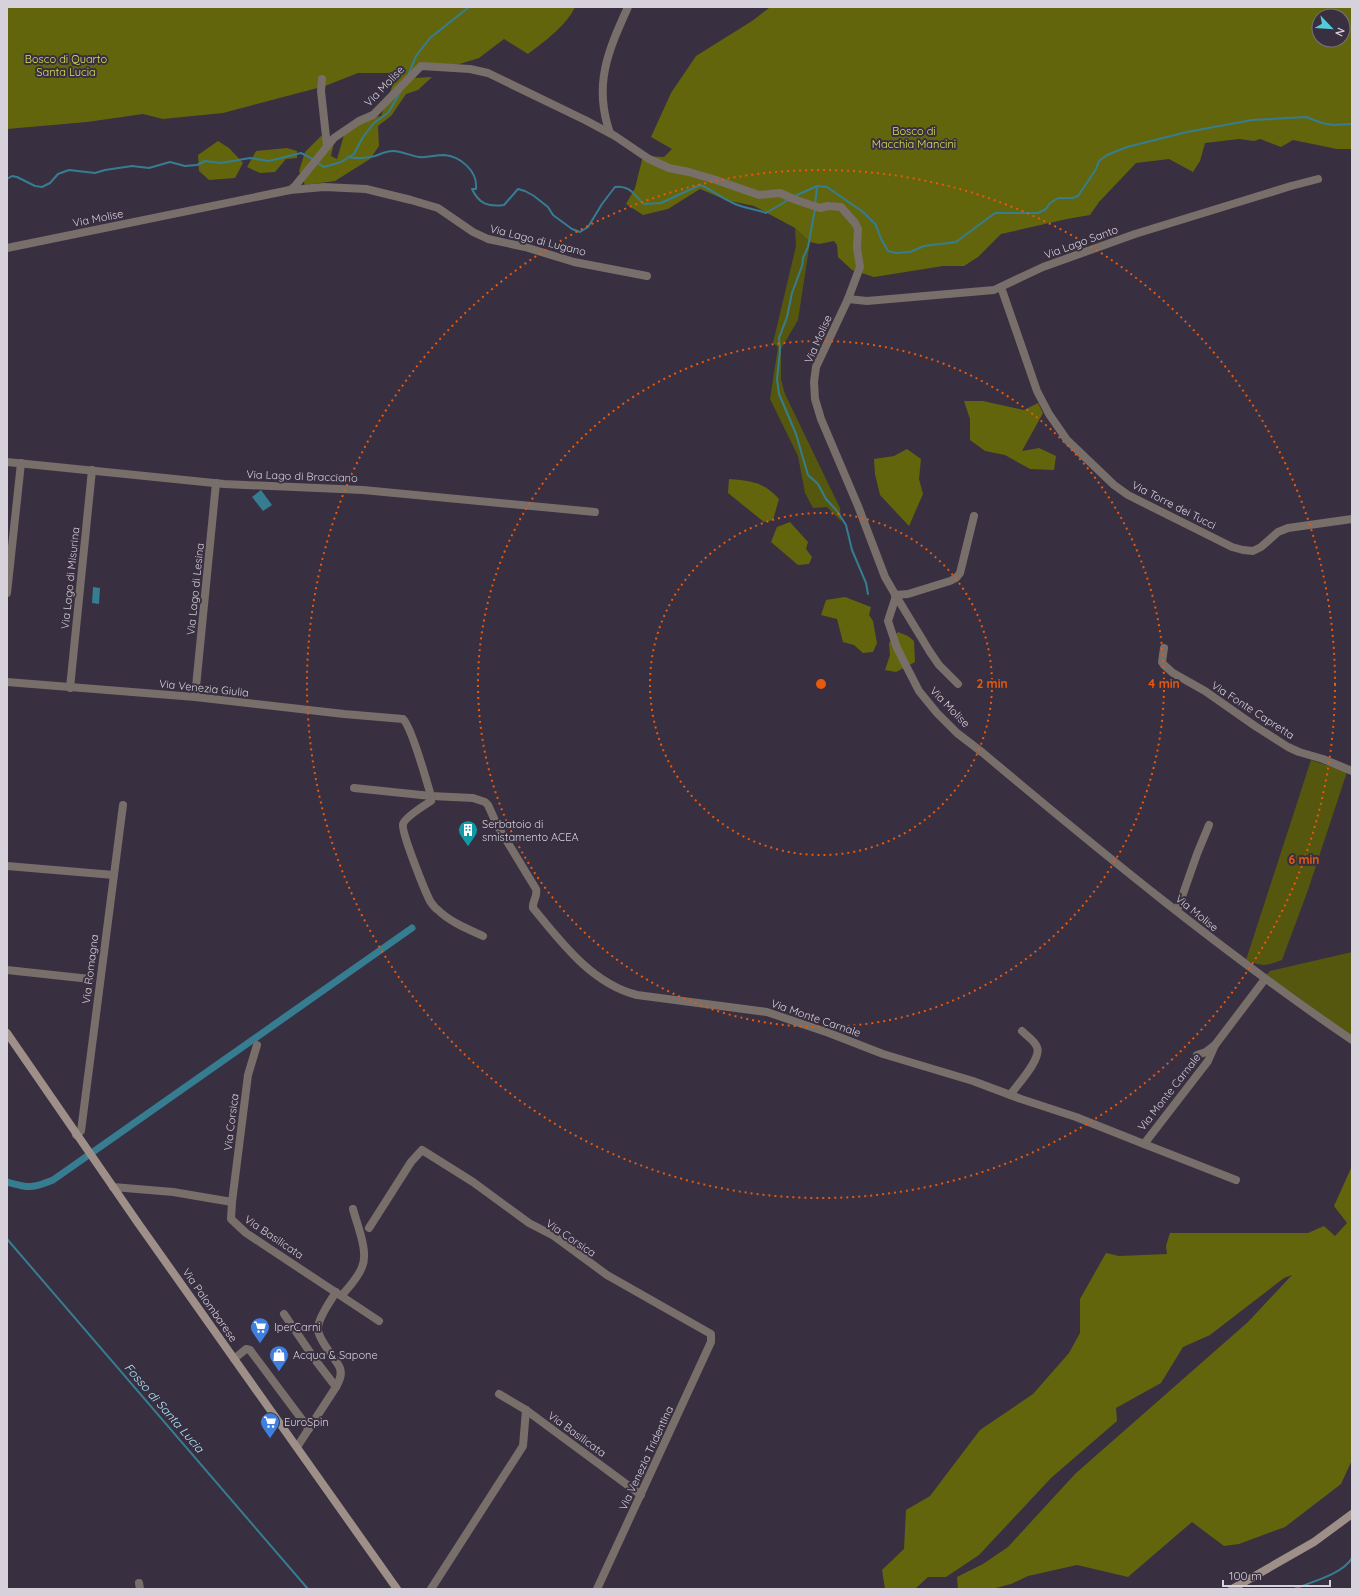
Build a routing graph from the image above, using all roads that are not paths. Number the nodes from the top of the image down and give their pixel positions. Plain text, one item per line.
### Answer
1 (628, 7) edge
2 (322, 78) dead end
3 (610, 133) junction
4 (327, 146) junction
5 (1318, 179) dead end
6 (290, 190) junction
7 (7, 248) edge
8 (647, 276) dead end
9 (1001, 287) junction
10 (848, 299) junction
11 (7, 462) edge
12 (21, 463) junction
13 (92, 470) junction
14 (216, 483) junction
15 (595, 512) dead end
16 (974, 516) dead end
17 (1352, 520) edge
18 (7, 593) edge
19 (896, 596) junction
20 (1164, 648) dead end
21 (7, 682) edge
22 (958, 684) dead end
23 (70, 688) junction
24 (195, 697) junction
25 (1352, 771) edge
26 (354, 788) dead end
27 (431, 798) junction
28 (123, 805) dead end
29 (1209, 825) dead end
30 (7, 866) edge
31 (114, 875) junction
32 (1177, 912) junction
33 (483, 936) dead end
34 (7, 970) edge
35 (90, 979) dead end
36 (1265, 979) junction
37 (1022, 1031) dead end
38 (7, 1032) edge
39 (1352, 1040) edge
40 (257, 1045) dead end
41 (1214, 1045) junction
42 (1197, 1055) dead end
43 (1010, 1095) junction
44 (76, 1134) junction
45 (1144, 1144) junction
46 (1236, 1180) dead end
47 (113, 1187) junction
48 (232, 1202) junction
49 (353, 1209) dead end
50 (369, 1228) dead end
51 (339, 1294) junction
52 (284, 1314) dead end
53 (379, 1321) dead end
54 (712, 1336) joint
55 (234, 1359) junction
56 (336, 1387) junction
57 (498, 1394) dead end
58 (526, 1410) junction
59 (309, 1429) junction
60 (297, 1448) junction
61 (641, 1495) junction
62 (1352, 1514) edge
63 (398, 1589) edge
64 (431, 1589) edge
65 (597, 1589) edge
66 (1232, 1589) edge

1 - 3 street
2 - 4 street
3 - 4 street, Via Molise
3 - 10 street, Via Molise
4 - 6 street, Via Molise
5 - 9 street, Via Lago Santo
6 - 7 street, Via Molise
6 - 8 street, Via Lago di Lugano
9 - 10 street, Via Lago Santo
9 - 17 street, Via Torre dei Tucci
10 - 19 street, Via Molise
11 - 12 street, Via Lago di Bracciano
12 - 13 street, Via Lago di Bracciano
12 - 18 street
13 - 14 street, Via Lago di Bracciano
13 - 23 street, Via Lago di Misurina
14 - 15 street, Via Lago di Bracciano
14 - 24 street, Via Lago di Lesina
16 - 19 street
19 - 22 street
19 - 32 street, Via Molise
20 - 25 street, Via Fonte Capretta
21 - 23 street, Via Venezia Giulia
23 - 24 street, Via Venezia Giulia
24 - 27 street, Via Venezia Giulia
26 - 27 street
27 - 33 street
27 - 43 street, Via Monte Carnale
28 - 31 street, Via Romagna
29 - 32 street
30 - 31 street
31 - 44 street, Via Romagna
32 - 36 street, Via Molise
34 - 35 street
36 - 39 street, Via Molise
36 - 41 street, Via Monte Carnale
37 - 43 street
38 - 44 main road, Via Palombarese
40 - 48 street, Via Corsica
41 - 42 street
41 - 45 street, Via Monte Carnale
43 - 45 street, Via Monte Carnale
44 - 47 main road, Via Palombarese
45 - 46 street
47 - 48 street
47 - 55 main road, Via Palombarese
48 - 51 street, Via Basilicata
49 - 51 street
50 - 54 street, Via Corsica
51 - 53 street, Via Basilicata
51 - 56 street
52 - 56 street
54 - 61 street, Via Venezia Tridentina
55 - 59 street
55 - 60 main road, Via Palombarese
56 - 59 street
57 - 58 street, Via Basilicata
58 - 61 street, Via Basilicata
58 - 64 street
59 - 60 street
60 - 63 main road, Via Palombarese
61 - 65 street, Via Venezia Tridentina
62 - 66 main road

